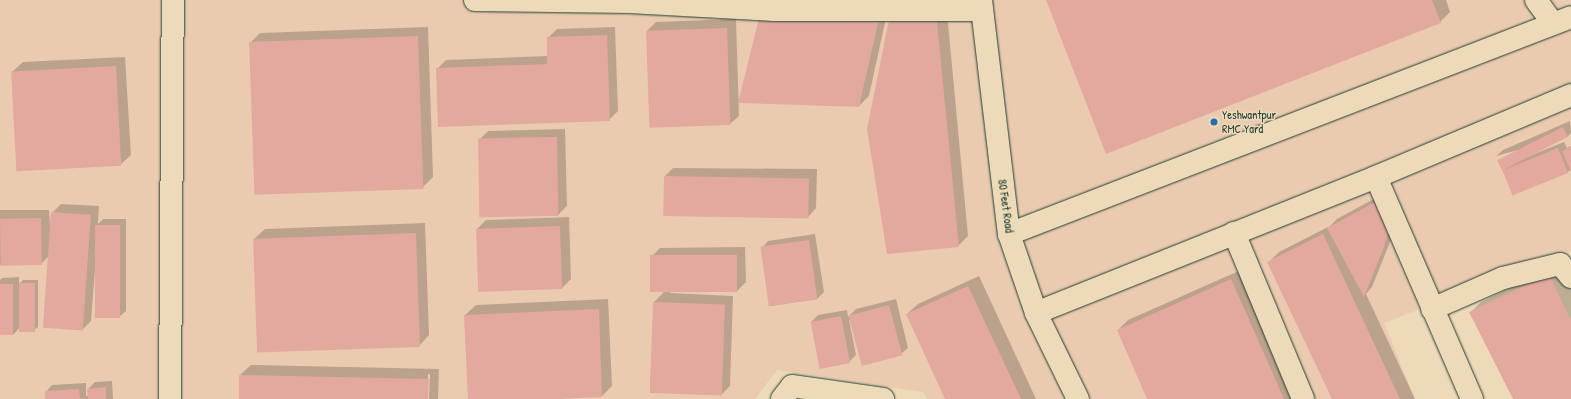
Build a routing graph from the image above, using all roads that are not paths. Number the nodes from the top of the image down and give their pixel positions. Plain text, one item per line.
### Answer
1 (173, 0) edge
2 (475, 0) edge
3 (1536, 0) edge
4 (534, 1) edge
5 (982, 5) edge
6 (1562, 20) edge
7 (1571, 95) edge
8 (1376, 177) junction
9 (1009, 234) junction
10 (1234, 234) junction
11 (1571, 277) edge
12 (1432, 309) junction
13 (1036, 313) junction
14 (170, 399) edge
15 (782, 399) edge
16 (883, 399) edge
17 (1078, 399) edge
18 (1303, 399) edge
19 (1472, 399) edge

1 - 14 street
2 - 4 street
3 - 6 street
4 - 5 street
5 - 9 street, 80 Feet Road
6 - 9 street
7 - 8 street
8 - 10 street
8 - 12 street
9 - 13 street, 80 Feet Road
10 - 13 street
10 - 18 street
11 - 12 street
12 - 19 street
13 - 17 street, 80 Feet Road
15 - 16 street

